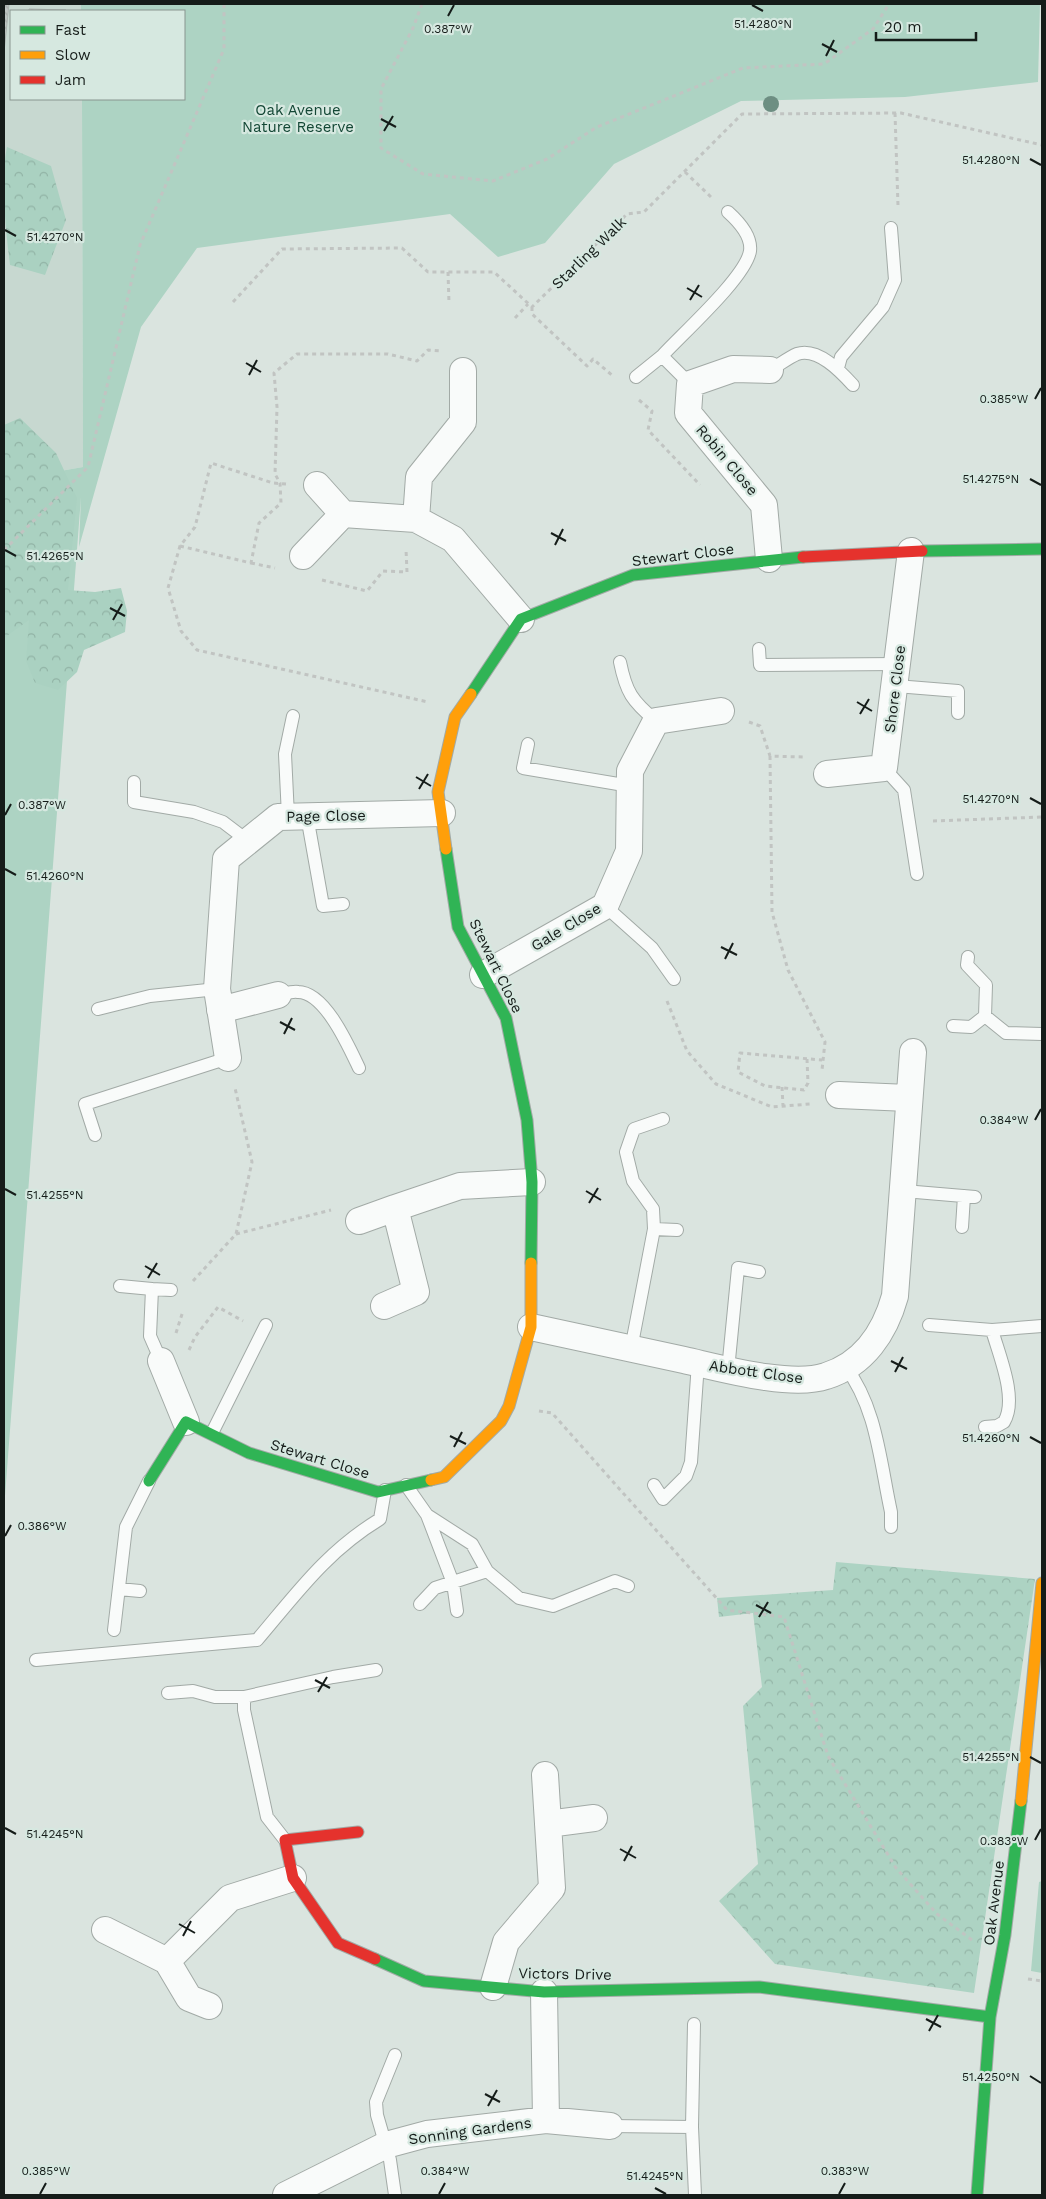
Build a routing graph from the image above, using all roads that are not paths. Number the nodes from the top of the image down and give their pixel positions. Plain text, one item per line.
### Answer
1 (728, 212) dead end
2 (891, 228) road end
3 (662, 356) junction
4 (838, 368) junction
5 (770, 370) joint
6 (463, 371) dead end
7 (636, 377) road end
8 (690, 384) junction
9 (853, 385) dead end
10 (317, 485) road end
11 (343, 514) junction
12 (411, 519) junction
13 (1042, 549) edge
14 (911, 551) junction
15 (303, 556) dead end
16 (769, 559) junction
17 (521, 619) junction
18 (759, 650) dead end
19 (620, 662) dead end
20 (897, 675) junction
21 (721, 711) road end
22 (958, 713) dead end
23 (293, 716) dead end
24 (656, 721) junction
25 (528, 744) dead end
26 (884, 768) junction
27 (830, 774) road end
28 (134, 782) dead end
29 (630, 786) junction
30 (442, 813) junction
31 (298, 816) junction
32 (248, 841) junction
33 (917, 874) dead end
34 (343, 904) dead end
35 (605, 906) junction
36 (968, 957) dead end
37 (483, 975) junction
38 (674, 979) road end
39 (278, 995) joint
40 (218, 999) junction
41 (98, 1009) dead end
42 (985, 1016) junction
43 (953, 1026) dead end
44 (1042, 1034) edge
45 (913, 1052) dead end
46 (228, 1058) joint
47 (359, 1068) dead end
48 (831, 1086) road end
49 (908, 1098) junction
50 (663, 1119) dead end
51 (95, 1135) dead end
52 (532, 1182) junction
53 (904, 1191) junction
54 (395, 1208) junction
55 (359, 1221) road end
56 (962, 1226) dead end
57 (654, 1229) junction
58 (677, 1230) dead end
59 (760, 1272) dead end
60 (120, 1286) dead end
61 (152, 1289) junction
62 (171, 1290) dead end
63 (384, 1306) dead end
64 (266, 1325) dead end
65 (929, 1325) dead end
66 (1042, 1326) edge
67 (531, 1327) junction
68 (992, 1330) junction
69 (631, 1349) junction
70 (161, 1361) joint
71 (698, 1363) junction
72 (845, 1366) junction
73 (728, 1370) junction
74 (186, 1422) junction
75 (985, 1427) dead end
76 (212, 1433) junction
77 (149, 1481) joint
78 (406, 1485) junction
79 (654, 1485) dead end
80 (385, 1490) junction
81 (428, 1515) junction
82 (891, 1527) dead end
83 (487, 1572) junction
84 (453, 1583) junction
85 (1042, 1584) edge
86 (628, 1586) dead end
87 (119, 1589) junction
88 (140, 1591) dead end
89 (420, 1604) dead end
90 (457, 1611) dead end
91 (114, 1630) dead end
92 (36, 1660) dead end
93 (376, 1670) dead end
94 (168, 1693) dead end
95 (244, 1697) junction
96 (1036, 1731) edge
97 (545, 1775) dead end
98 (594, 1818) dead end
99 (548, 1824) junction
100 (358, 1832) dead end
101 (286, 1840) junction
102 (293, 1878) junction
103 (105, 1930) dead end
104 (167, 1961) junction
105 (493, 1987) junction
106 (544, 1992) junction
107 (208, 2006) dead end
108 (990, 2017) junction
109 (694, 2024) dead end
110 (395, 2055) dead end
111 (546, 2120) junction
112 (610, 2126) joint
113 (692, 2127) junction
114 (386, 2145) junction
115 (286, 2195) edge
116 (395, 2195) edge
117 (695, 2195) edge
118 (977, 2195) edge

1 - 3 lane
2 - 4 lane
3 - 7 lane
3 - 8 lane
4 - 5 lane
4 - 9 lane
5 - 8 street
6 - 12 street
8 - 16 street, Robin Close
10 - 11 street
11 - 12 street
11 - 15 street
12 - 17 street
13 - 14 street, Stewart Close
14 - 16 street, Stewart Close
14 - 20 street, Shore Close
16 - 17 street, Stewart Close
17 - 30 street, Stewart Close
18 - 20 lane
19 - 24 lane
20 - 22 lane
20 - 26 street, Shore Close
21 - 24 street
23 - 31 lane
24 - 29 street, Gale Close
25 - 29 lane
26 - 27 street
26 - 33 lane
28 - 32 lane
29 - 35 street, Gale Close
30 - 31 street, Page Close
30 - 37 street, Stewart Close
31 - 32 street, Page Close
31 - 34 lane
32 - 40 street, Page Close
35 - 37 street, Gale Close
35 - 38 lane
36 - 42 lane
37 - 52 street, Stewart Close
39 - 40 street
39 - 47 lane
40 - 41 lane
40 - 46 street, Page Close
42 - 43 lane
42 - 44 lane
45 - 49 street, Abbott Close
46 - 51 lane
48 - 49 street
49 - 53 street, Abbott Close
50 - 57 lane
52 - 54 street
52 - 67 street, Stewart Close
53 - 56 lane
53 - 72 street, Abbott Close
54 - 55 street
54 - 63 street
57 - 58 lane
57 - 69 lane
59 - 73 lane
60 - 61 lane
61 - 62 lane
61 - 70 lane
64 - 76 lane
65 - 68 lane
66 - 68 lane
67 - 69 street, Abbott Close
67 - 78 street, Stewart Close
68 - 75 lane
69 - 71 street, Abbott Close
70 - 74 street
71 - 73 street, Abbott Close
71 - 79 lane
72 - 73 street, Abbott Close
72 - 82 lane
74 - 76 street, Stewart Close
74 - 77 street
76 - 80 street, Stewart Close
77 - 87 lane
78 - 80 street, Stewart Close
78 - 81 lane
80 - 92 lane
81 - 83 lane
81 - 84 lane
83 - 84 lane
83 - 86 lane
84 - 89 lane
84 - 90 lane
85 - 96 street, Oak Avenue
87 - 88 lane
87 - 91 lane
93 - 95 lane
94 - 95 lane
95 - 101 lane
96 - 108 street, Oak Avenue
97 - 99 street
98 - 99 street
99 - 105 street
100 - 101 street
101 - 102 street, Victors Drive
102 - 104 street
102 - 105 street, Victors Drive
103 - 104 street
104 - 107 street
105 - 106 street, Victors Drive
106 - 108 street, Victors Drive
106 - 111 street, Sonning Gardens
108 - 118 street, Oak Avenue
109 - 113 lane
110 - 114 lane
111 - 112 street, Sonning Gardens
111 - 114 street, Sonning Gardens
112 - 113 lane
113 - 117 lane
114 - 115 street, Sonning Gardens
114 - 116 lane

